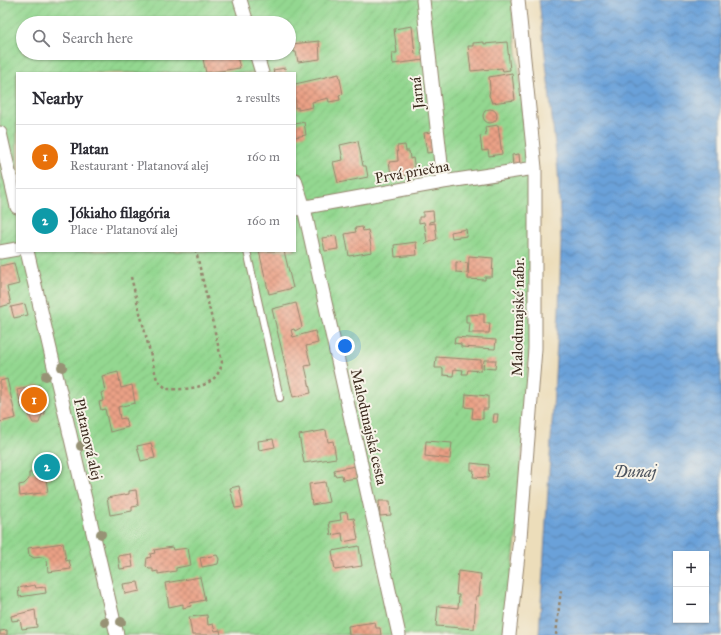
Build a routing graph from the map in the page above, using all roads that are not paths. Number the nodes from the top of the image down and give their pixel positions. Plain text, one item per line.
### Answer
1 (240, 0) edge
2 (423, 0) edge
3 (518, 0) edge
4 (245, 16) edge
5 (258, 60) edge
6 (262, 72) edge
7 (0, 133) edge
8 (535, 168) junction
9 (443, 182) junction
10 (296, 187) edge
11 (16, 203) edge
12 (299, 208) edge
13 (16, 249) edge
14 (0, 252) edge
15 (27, 252) edge
16 (248, 252) edge
17 (280, 398) dead end
18 (117, 635) edge
19 (399, 635) edge
20 (509, 635) edge

1 - 4 street
2 - 9 street, Jarná
3 - 8 street, Malodunajské nábr.
5 - 6 street
7 - 11 street
8 - 9 street, Prvá priečna
8 - 20 street, Malodunajské nábr.
9 - 12 street, Prvá priečna
10 - 12 street, Malodunajská cesta
12 - 19 street, Malodunajská cesta
13 - 14 street
15 - 18 street, Platanová alej
16 - 17 lane

